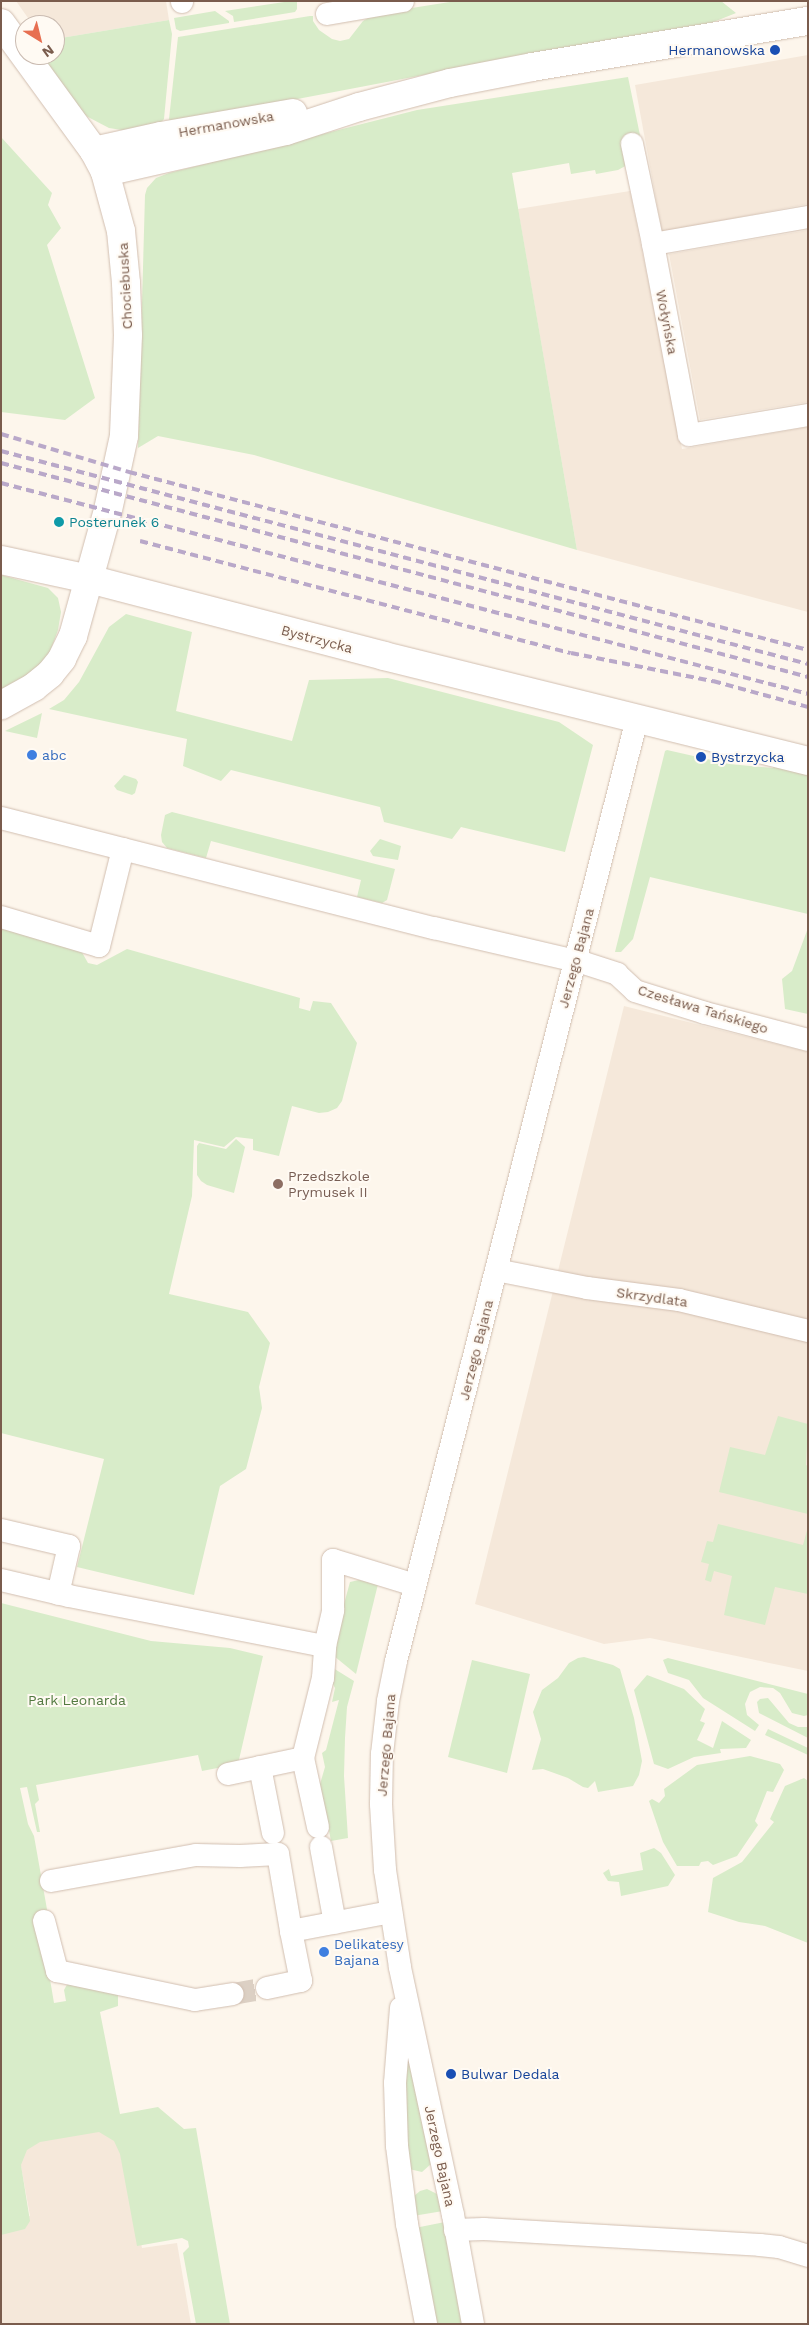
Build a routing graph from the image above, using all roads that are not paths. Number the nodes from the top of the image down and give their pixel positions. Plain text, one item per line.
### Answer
1 (404, 1) edge
2 (327, 14) dead end
3 (808, 21) edge
4 (1, 23) edge
5 (632, 144) dead end
6 (99, 161) junction
7 (808, 217) edge
8 (653, 244) junction
9 (808, 415) edge
10 (1, 560) edge
11 (89, 579) junction
12 (1, 704) edge
13 (637, 719) junction
14 (808, 761) edge
15 (1, 818) edge
16 (123, 849) junction
17 (1, 917) edge
18 (575, 960) junction
19 (808, 1040) edge
20 (496, 1270) junction
21 (808, 1331) edge
22 (1, 1530) edge
23 (1, 1580) edge
24 (415, 1584) junction
25 (58, 1594) junction
26 (325, 1646) junction
27 (304, 1758) junction
28 (260, 1768) junction
29 (228, 1774) dead end
30 (273, 1833) dead end
31 (51, 1881) dead end
32 (391, 1912) junction
33 (44, 1921) dead end
34 (335, 1922) junction
35 (291, 1931) junction
36 (267, 1988) tunnel mouth
37 (403, 1989) junction
38 (233, 1994) tunnel mouth
39 (455, 2230) junction
40 (808, 2256) edge
41 (426, 2324) edge
42 (473, 2324) edge

1 - 2 street
3 - 6 street, Hermanowska
4 - 6 street, Chociebuska
5 - 8 street
6 - 11 street, Chociebuska
7 - 8 street
8 - 9 street, Wołyńska
10 - 11 street, Bystrzycka
11 - 12 street, Chociebuska
11 - 13 street, Bystrzycka
13 - 14 street, Bystrzycka
13 - 18 street, Jerzego Bajana
15 - 16 street, Czesława Tańskiego
16 - 17 street
16 - 18 street, Czesława Tańskiego
18 - 19 street, Czesława Tańskiego
18 - 20 street, Jerzego Bajana
20 - 21 street, Skrzydlata
20 - 24 street, Jerzego Bajana
22 - 25 street
23 - 25 street
24 - 26 street
24 - 32 street, Jerzego Bajana
25 - 26 street
26 - 27 street
27 - 28 street
27 - 34 street
28 - 29 street
28 - 30 street
31 - 35 street
32 - 34 street
32 - 37 street, Jerzego Bajana
33 - 38 street
34 - 35 street
35 - 36 street
37 - 39 street, Jerzego Bajana
37 - 41 street, Jerzego Bajana
39 - 40 street
39 - 42 street, Jerzego Bajana

